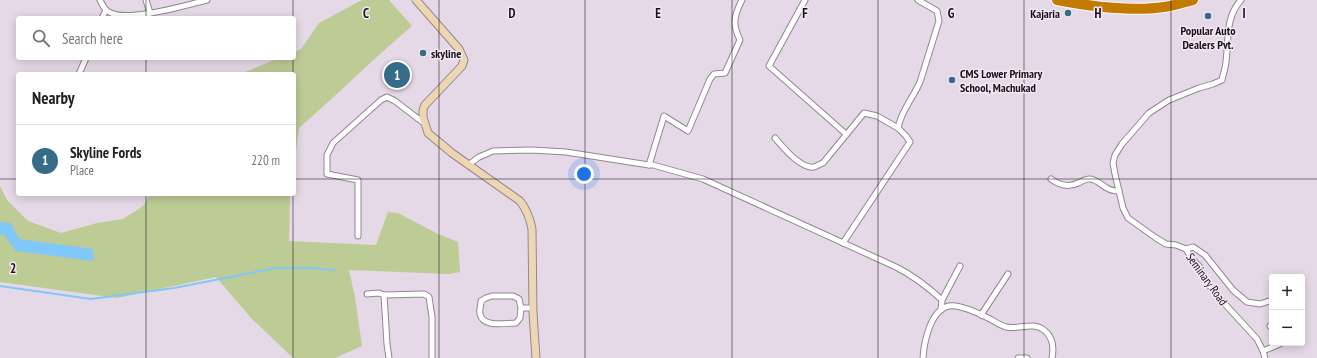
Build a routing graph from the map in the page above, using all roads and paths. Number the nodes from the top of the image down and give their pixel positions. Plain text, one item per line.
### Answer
1 (100, 0) edge
2 (146, 0) edge
3 (207, 0) edge
4 (416, 0) edge
5 (742, 0) edge
6 (805, 0) edge
7 (918, 0) edge
8 (1057, 0) edge
9 (1194, 0) edge
10 (1241, 0) edge
11 (1154, 4) edge
12 (106, 10) junction
13 (150, 13) junction
14 (103, 16) edge
15 (85, 60) edge
16 (80, 72) edge
17 (425, 125) junction
18 (898, 128) junction
19 (846, 134) junction
20 (775, 138) dead end
21 (468, 165) junction
22 (649, 165) junction
23 (1050, 179) dead end
24 (1119, 192) junction
25 (358, 236) dead end
26 (843, 243) junction
27 (1186, 249) junction
28 (960, 266) dead end
29 (1008, 274) dead end
30 (367, 294) dead end
31 (384, 294) junction
32 (942, 300) junction
33 (1269, 301) edge
34 (521, 308) junction
35 (533, 308) junction
36 (940, 310) junction
37 (981, 315) junction
38 (1275, 346) edge
39 (1263, 351) junction
40 (389, 358) edge
41 (432, 358) edge
42 (536, 358) edge
43 (923, 358) edge
44 (1018, 358) edge
45 (1027, 358) edge
46 (1052, 358) edge
47 (1265, 358) edge

1 - 12 street
2 - 13 street
3 - 13 street
4 - 17 main road
5 - 22 street
6 - 19 street
7 - 18 street
8 - 11 highway
9 - 11 highway
10 - 24 street, Seminary Road
12 - 13 street
12 - 14 street
15 - 16 street
17 - 21 main road
17 - 25 street
18 - 19 street
18 - 26 street
19 - 20 street
21 - 22 street
21 - 35 main road
22 - 26 street
23 - 24 street
24 - 27 street, Seminary Road
26 - 32 street
27 - 33 street
27 - 39 street, Seminary Road
28 - 32 street
29 - 37 street
30 - 31 street
31 - 40 street
31 - 41 street
32 - 36 street
34 - 34 street
34 - 35 street
35 - 42 main road
36 - 37 street
36 - 43 street
37 - 46 street
38 - 39 street
39 - 47 street, Seminary Road
44 - 45 street

